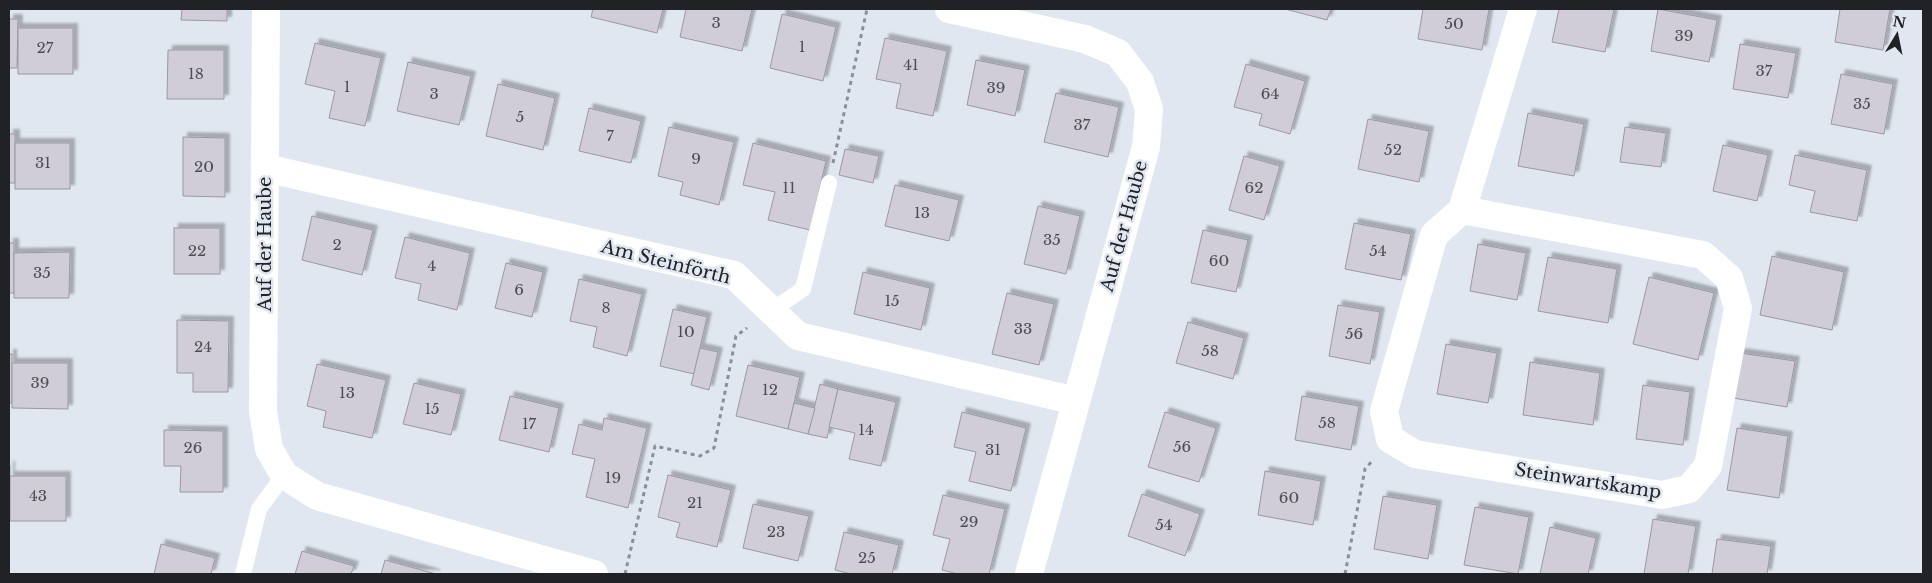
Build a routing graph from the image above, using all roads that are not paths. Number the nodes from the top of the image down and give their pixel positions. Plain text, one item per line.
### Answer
1 (266, 9) edge
2 (949, 9) edge
3 (1523, 9) edge
4 (265, 168) junction
5 (829, 183) road end
6 (1462, 210) junction
7 (771, 311) junction
8 (1076, 401) junction
9 (284, 475) junction
10 (243, 574) edge
11 (594, 574) edge
12 (1029, 574) edge

1 - 4 street, Auf der Haube
2 - 8 street, Auf der Haube
3 - 6 street
4 - 7 street, Am Steinförth
4 - 9 street, Auf der Haube
5 - 7 lane
6 - 6 street, Steinwartskamp
7 - 8 street, Am Steinförth
8 - 12 street, Auf der Haube
9 - 10 lane
9 - 11 street, Auf der Haube

